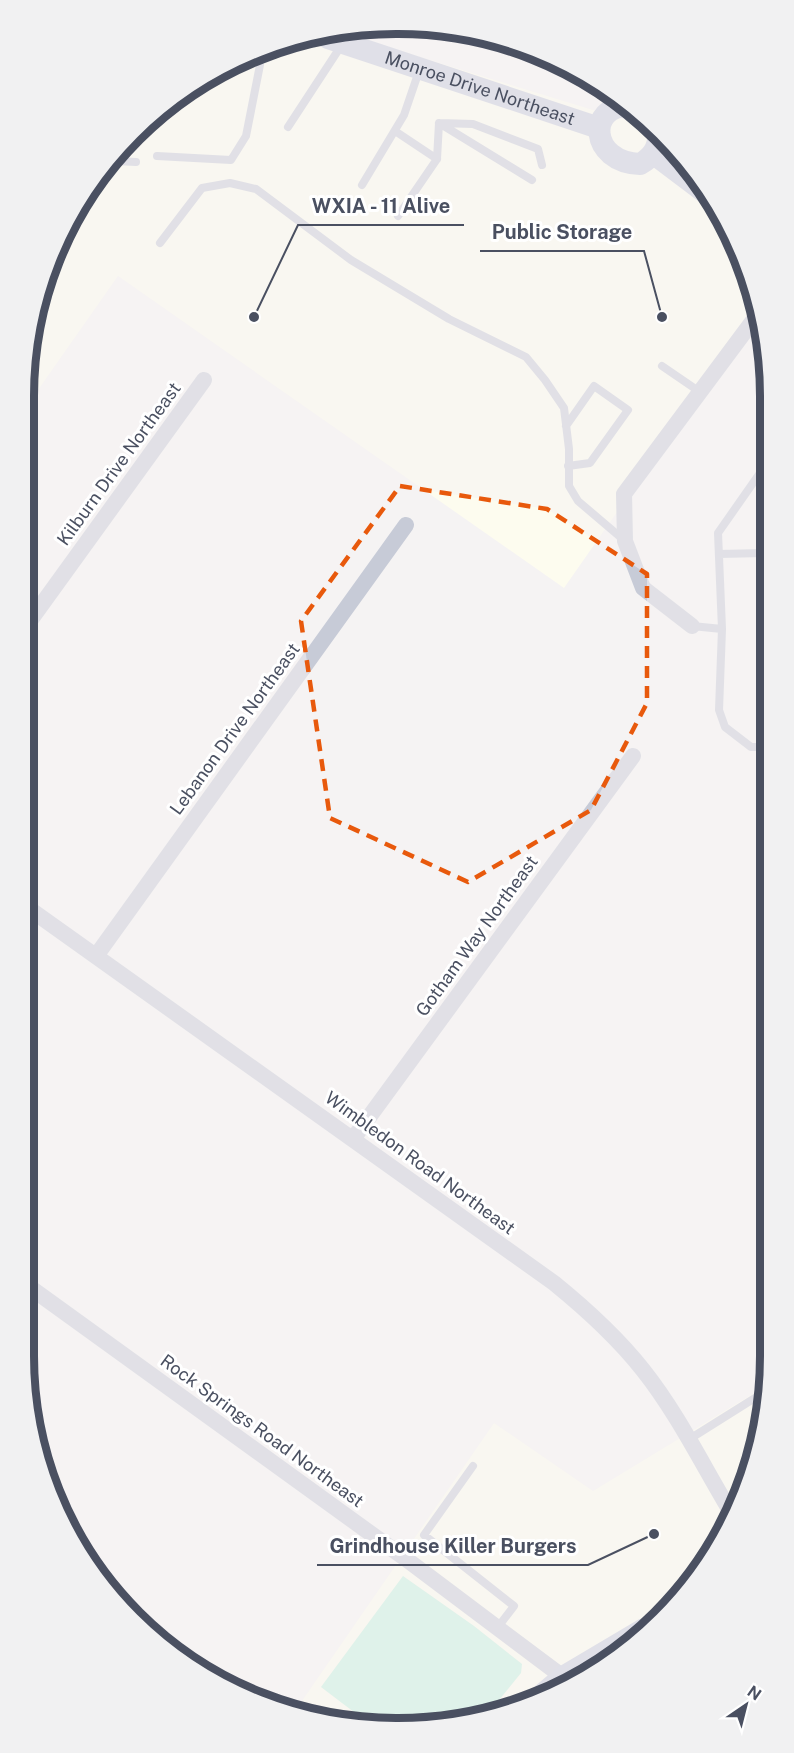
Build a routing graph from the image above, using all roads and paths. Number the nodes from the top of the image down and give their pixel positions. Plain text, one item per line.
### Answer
1 (336, 40) edge
2 (258, 62) edge
3 (420, 68) junction
4 (616, 108) edge
5 (439, 123) junction
6 (288, 127) dead end
7 (599, 128) junction
8 (394, 131) junction
9 (656, 145) edge
10 (157, 156) dead end
11 (437, 159) junction
12 (672, 160) edge
13 (121, 161) edge
14 (136, 162) dead end
15 (542, 165) dead end
16 (532, 180) dead end
17 (362, 185) dead end
18 (398, 216) dead end
19 (160, 243) dead end
20 (752, 322) edge
21 (662, 366) dead end
22 (204, 381) dead end
23 (700, 392) junction
24 (566, 426) junction
25 (568, 466) junction
26 (760, 473) edge
27 (406, 525) dead end
28 (625, 541) junction
29 (760, 553) edge
30 (719, 554) junction
31 (34, 615) edge
32 (692, 626) joint
33 (722, 629) junction
34 (760, 747) edge
35 (633, 756) dead end
36 (34, 912) edge
37 (96, 956) junction
38 (353, 1139) junction
39 (34, 1290) edge
40 (757, 1397) edge
41 (688, 1440) junction
42 (473, 1466) dead end
43 (727, 1506) edge
44 (498, 1627) junction
45 (594, 1660) edge
46 (564, 1677) joint

1 - 3 main road, Monroe Drive Northeast
1 - 6 lane
2 - 10 lane
3 - 7 main road, Monroe Drive Northeast
3 - 8 lane
4 - 7 main road, Monroe Drive Northeast
5 - 11 lane
5 - 15 lane
5 - 16 lane
7 - 9 main road, Monroe Drive Northeast
8 - 11 lane
8 - 17 lane
9 - 12 main road, Monroe Drive Northeast
11 - 18 lane
13 - 14 lane
19 - 24 lane
20 - 23 street
21 - 23 lane
22 - 31 street, Kilburn Drive Northeast
23 - 28 street
24 - 25 lane
24 - 25 lane
25 - 28 lane
26 - 30 lane
27 - 37 street, Lebanon Drive Northeast
28 - 32 street
29 - 30 lane
30 - 33 lane
32 - 33 lane
33 - 34 lane
35 - 38 street, Gotham Way Northeast
36 - 37 street, Wimbledon Road Northeast
37 - 38 street, Wimbledon Road Northeast
38 - 41 street, Wimbledon Road Northeast
39 - 44 street, Rock Springs Road Northeast
40 - 41 lane
41 - 43 street, Wimbledon Road Northeast
42 - 44 lane
44 - 46 street, Rock Springs Road Northeast
45 - 46 main road

